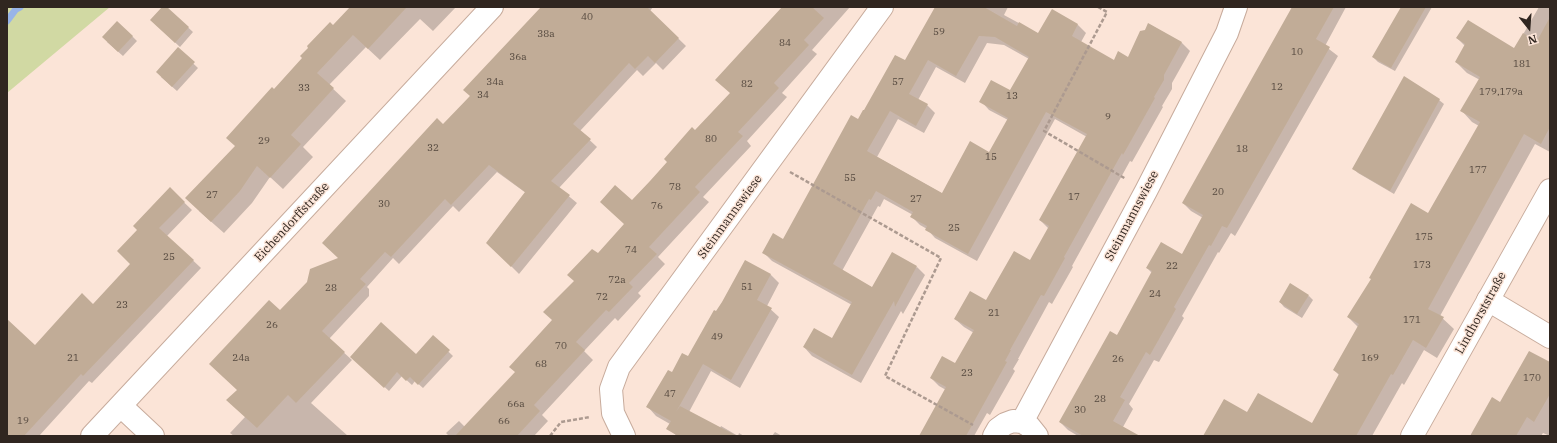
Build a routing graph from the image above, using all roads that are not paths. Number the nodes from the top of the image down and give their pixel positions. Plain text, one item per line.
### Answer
1 (492, 7) edge
2 (882, 7) edge
3 (1236, 7) edge
4 (1550, 190) edge
5 (1488, 300) junction
6 (1550, 337) edge
7 (121, 406) junction
8 (1029, 429) edge
9 (986, 432) edge
10 (92, 436) edge
11 (153, 436) edge
12 (624, 436) edge
13 (1412, 436) edge

1 - 7 street, Eichendorffstraße
2 - 12 street, Steinmannswiese
3 - 8 street, Steinmannswiese
4 - 5 street, Lindhorststraße
5 - 6 street
5 - 13 street, Lindhorststraße
7 - 10 street, Eichendorffstraße
7 - 11 street
8 - 9 street, Steinmannswiese

